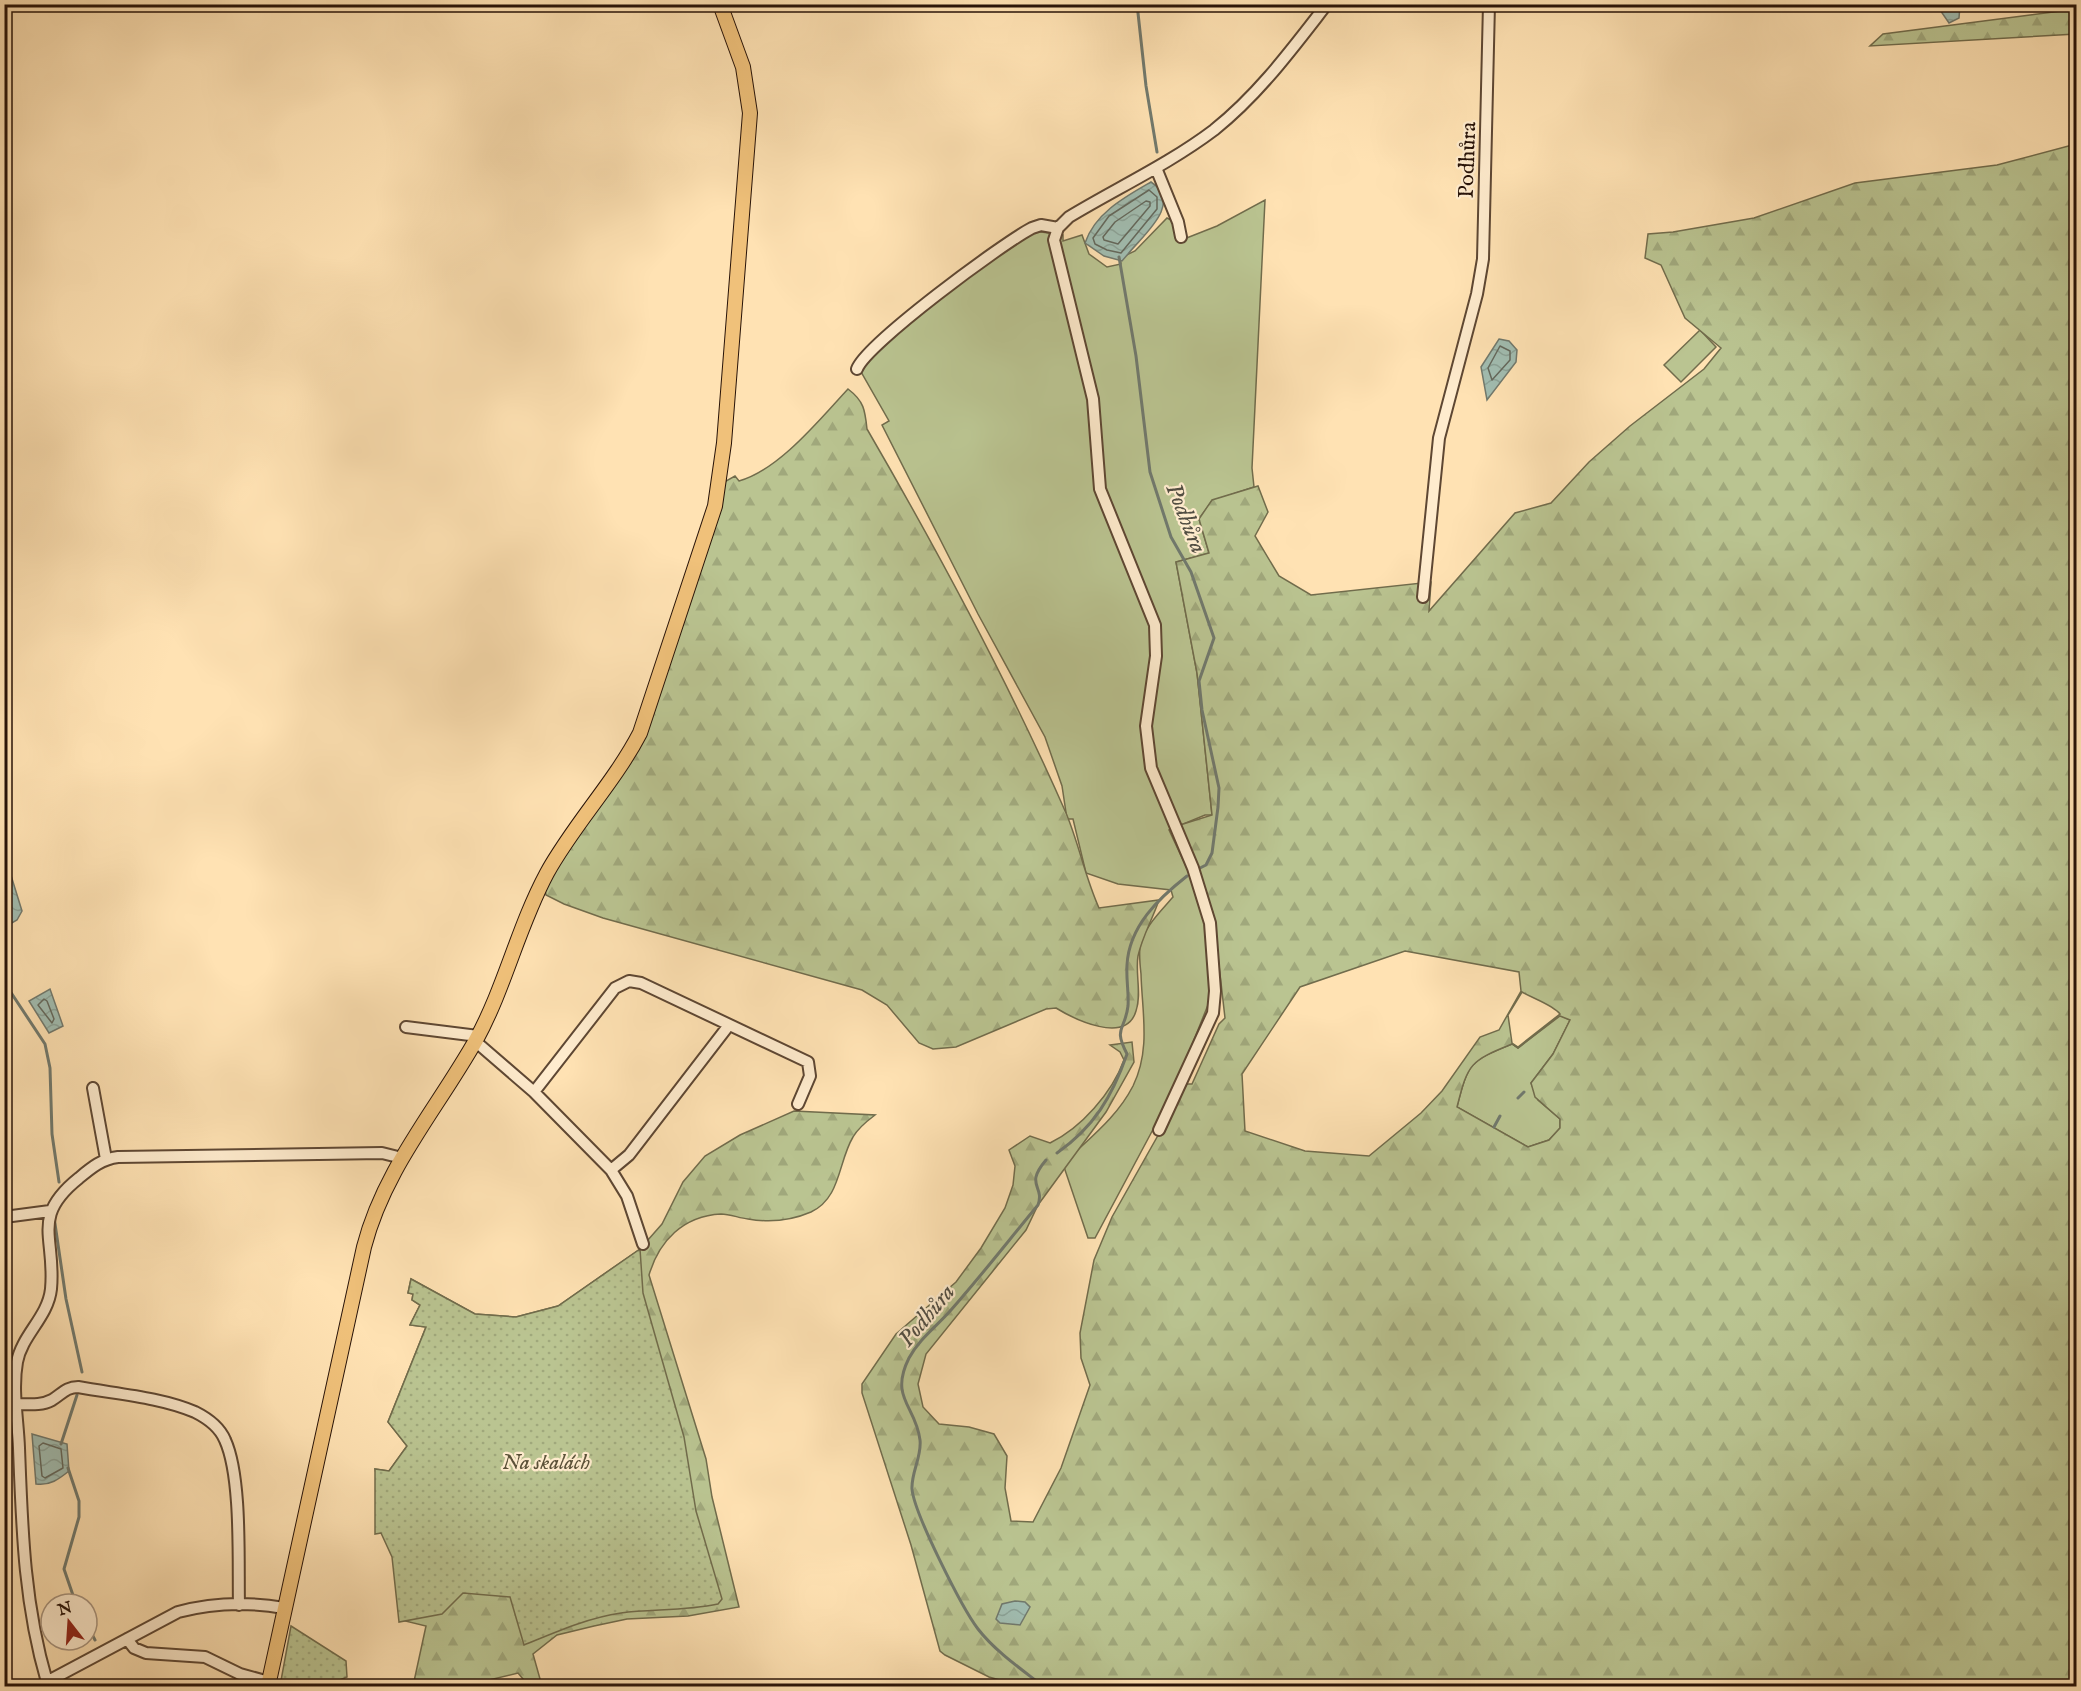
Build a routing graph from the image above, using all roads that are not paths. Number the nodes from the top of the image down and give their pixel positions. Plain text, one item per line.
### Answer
1 (720, 4) edge
2 (1327, 4) edge
3 (1489, 4) edge
4 (1156, 168) junction
5 (1058, 228) junction
6 (1181, 237) dead end
7 (857, 369) dead end
8 (1423, 597) dead end
9 (729, 1025) junction
10 (406, 1027) dead end
11 (477, 1038) junction
12 (93, 1088) dead end
13 (534, 1092) junction
14 (798, 1104) dead end
15 (1159, 1130) dead end
16 (402, 1158) junction
17 (106, 1159) junction
18 (611, 1170) junction
19 (50, 1211) junction
20 (12, 1216) dead end
21 (643, 1244) dead end
22 (16, 1404) junction
23 (239, 1605) junction
24 (284, 1608) junction
25 (127, 1639) junction
26 (43, 1684) edge
27 (269, 1684) edge

1 - 11 main road
2 - 4 street
3 - 8 street, Podhůra
4 - 5 street
4 - 6 street
5 - 7 street
5 - 15 street
9 - 13 street
9 - 14 street
9 - 18 street
10 - 11 street
11 - 13 street
11 - 16 main road
12 - 17 street
13 - 18 street
16 - 17 street
16 - 24 main road
17 - 19 street
18 - 21 street
19 - 20 street
19 - 22 street
22 - 23 street
22 - 26 street
23 - 24 street
23 - 25 street
24 - 27 main road
25 - 26 street
25 - 27 street

